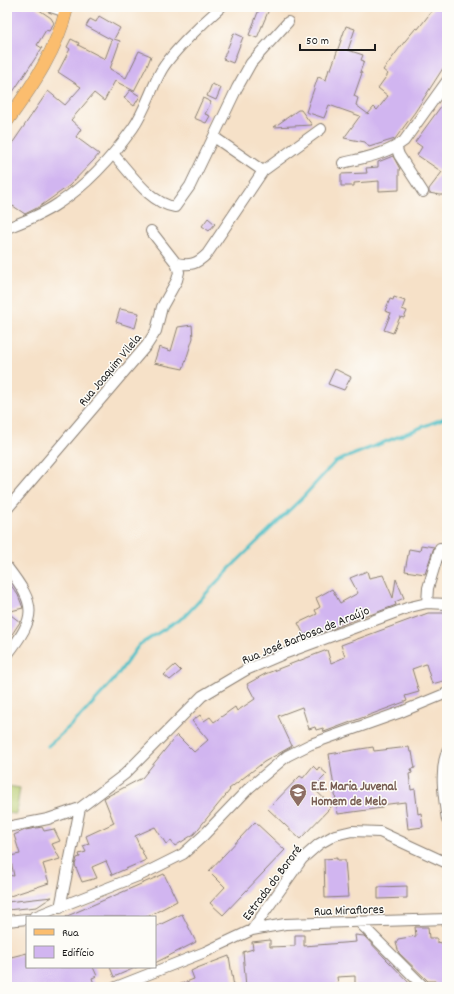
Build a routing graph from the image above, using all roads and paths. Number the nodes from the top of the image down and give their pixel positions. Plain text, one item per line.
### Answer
1 (51, 7) edge
2 (222, 7) edge
3 (67, 9) edge
4 (288, 22) dead end
5 (447, 81) edge
6 (7, 121) edge
7 (321, 129) dead end
8 (214, 136) junction
9 (396, 146) junction
10 (113, 154) junction
11 (342, 163) dead end
12 (263, 171) junction
13 (423, 192) dead end
14 (7, 228) edge
15 (151, 231) dead end
16 (176, 263) junction
17 (7, 509) edge
18 (440, 548) dead end
19 (7, 567) edge
20 (427, 603) junction
21 (447, 604) edge
22 (7, 655) edge
23 (447, 693) edge
24 (447, 751) edge
25 (80, 808) junction
26 (447, 820) edge
27 (7, 827) edge
28 (447, 863) edge
29 (60, 908) junction
30 (37, 916) edge
31 (26, 919) edge
32 (447, 919) edge
33 (7, 921) edge
34 (358, 921) junction
35 (252, 930) junction
36 (116, 987) edge
37 (424, 987) edge

1 - 3 street
2 - 10 street
3 - 6 main road
4 - 8 street
5 - 9 street
7 - 12 street
8 - 10 street
8 - 12 street
9 - 11 street
9 - 13 street
10 - 14 street
12 - 16 street
15 - 16 street
16 - 17 street, Rua Joaquim Vilela
18 - 20 street
19 - 22 street
20 - 21 street, Rua José Barbosa de Araújo
20 - 25 street, Rua José Barbosa de Araújo
23 - 29 street
24 - 26 street
25 - 27 street, Rua José Barbosa de Araújo
25 - 29 street
28 - 35 street, Estrada do Bororé
29 - 30 street
31 - 33 street
32 - 34 street, Rua Miraflores
34 - 35 street, Rua Miraflores
34 - 37 street
35 - 36 street, Estrada do Bororé

